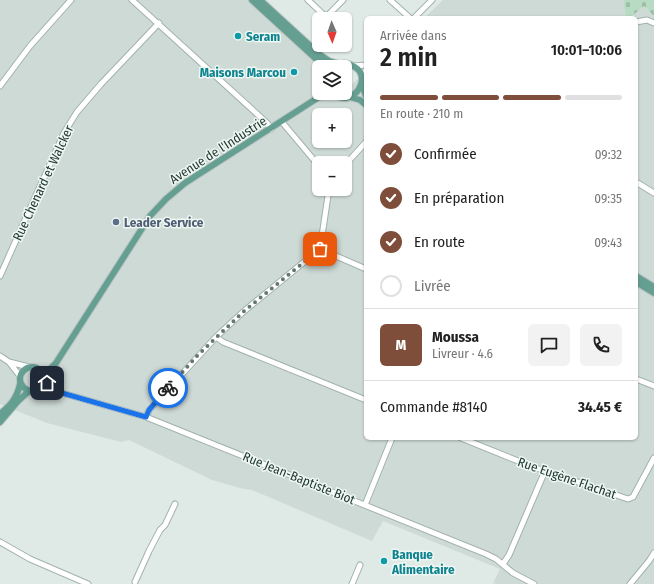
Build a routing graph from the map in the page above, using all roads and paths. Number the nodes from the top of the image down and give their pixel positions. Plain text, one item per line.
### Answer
1 (71, 0) edge
2 (132, 0) edge
3 (252, 0) edge
4 (260, 0) edge
5 (308, 0) edge
6 (343, 0) edge
7 (390, 0) edge
8 (430, 1) edge
9 (319, 12) edge
10 (331, 12) edge
11 (408, 16) edge
12 (416, 16) edge
13 (638, 22) edge
14 (158, 23) junction
15 (654, 23) edge
16 (317, 60) edge
17 (328, 60) edge
18 (364, 64) edge
19 (354, 66) joint
20 (364, 73) edge
21 (362, 76) junction
22 (362, 85) junction
23 (0, 86) edge
24 (364, 90) edge
25 (352, 95) edge
26 (352, 98) edge
27 (314, 100) edge
28 (364, 103) edge
29 (282, 122) junction
30 (271, 129) junction
31 (364, 144) edge
32 (352, 157) edge
33 (312, 158) edge
34 (638, 183) edge
35 (654, 193) edge
36 (328, 196) edge
37 (320, 249) junction
38 (364, 268) edge
39 (0, 276) edge
40 (638, 277) edge
41 (638, 283) edge
42 (654, 287) edge
43 (654, 293) edge
44 (216, 337) junction
45 (62, 354) junction
46 (0, 356) edge
47 (9, 362) junction
48 (29, 367) junction
49 (38, 368) junction
50 (20, 376) junction
51 (44, 377) junction
52 (638, 380) edge
53 (20, 384) junction
54 (654, 386) edge
55 (38, 390) junction
56 (30, 391) junction
57 (55, 391) junction
58 (364, 399) edge
59 (0, 414) edge
60 (146, 417) junction
61 (0, 422) edge
62 (391, 440) edge
63 (465, 440) edge
64 (654, 458) edge
65 (545, 471) junction
66 (175, 504) dead end
67 (365, 505) junction
68 (0, 542) edge
69 (654, 553) edge
70 (504, 564) junction
71 (360, 565) dead end
72 (136, 583) edge
73 (88, 584) edge
74 (352, 584) edge
75 (534, 584) edge
76 (630, 584) edge

1 - 23 street
2 - 14 street
3 - 16 main road
4 - 17 main road
5 - 9 street
6 - 10 street
7 - 11 street
8 - 12 street
13 - 15 street
14 - 30 street
14 - 39 street, Rue Chenard et Walcker
18 - 19 street
19 - 21 main road
20 - 21 street
21 - 22 main road
22 - 24 main road
22 - 25 main road
26 - 28 main road, Avenue de l'Industrie
27 - 29 main road, Avenue de l'Industrie
29 - 30 main road, Avenue de l'Industrie
29 - 33 street
30 - 45 main road, Avenue de l'Industrie
31 - 32 street
34 - 35 street
36 - 37 street
37 - 38 street
37 - 44 street
40 - 42 main road
41 - 43 main road
44 - 58 street
44 - 60 street
45 - 49 main road, Avenue de l'Industrie
45 - 51 main road, Avenue de l'Industrie
46 - 47 street
47 - 48 street
47 - 50 street
48 - 49 main road
48 - 50 main road
49 - 51 main road
50 - 53 main road
51 - 55 main road
51 - 57 street
52 - 54 street
53 - 56 main road
53 - 59 main road
55 - 56 main road
55 - 57 street, Rue Jean-Baptiste Biot
56 - 61 main road
57 - 60 street, Rue Jean-Baptiste Biot
60 - 67 street, Rue Jean-Baptiste Biot
62 - 67 street
63 - 65 street, Rue Eugène Flachat
64 - 65 street, Rue Eugène Flachat
65 - 70 street
66 - 72 street
67 - 70 street, Rue Jean-Baptiste Biot
68 - 73 street
69 - 76 street
70 - 75 street, Rue Jean-Baptiste Biot
71 - 74 street

